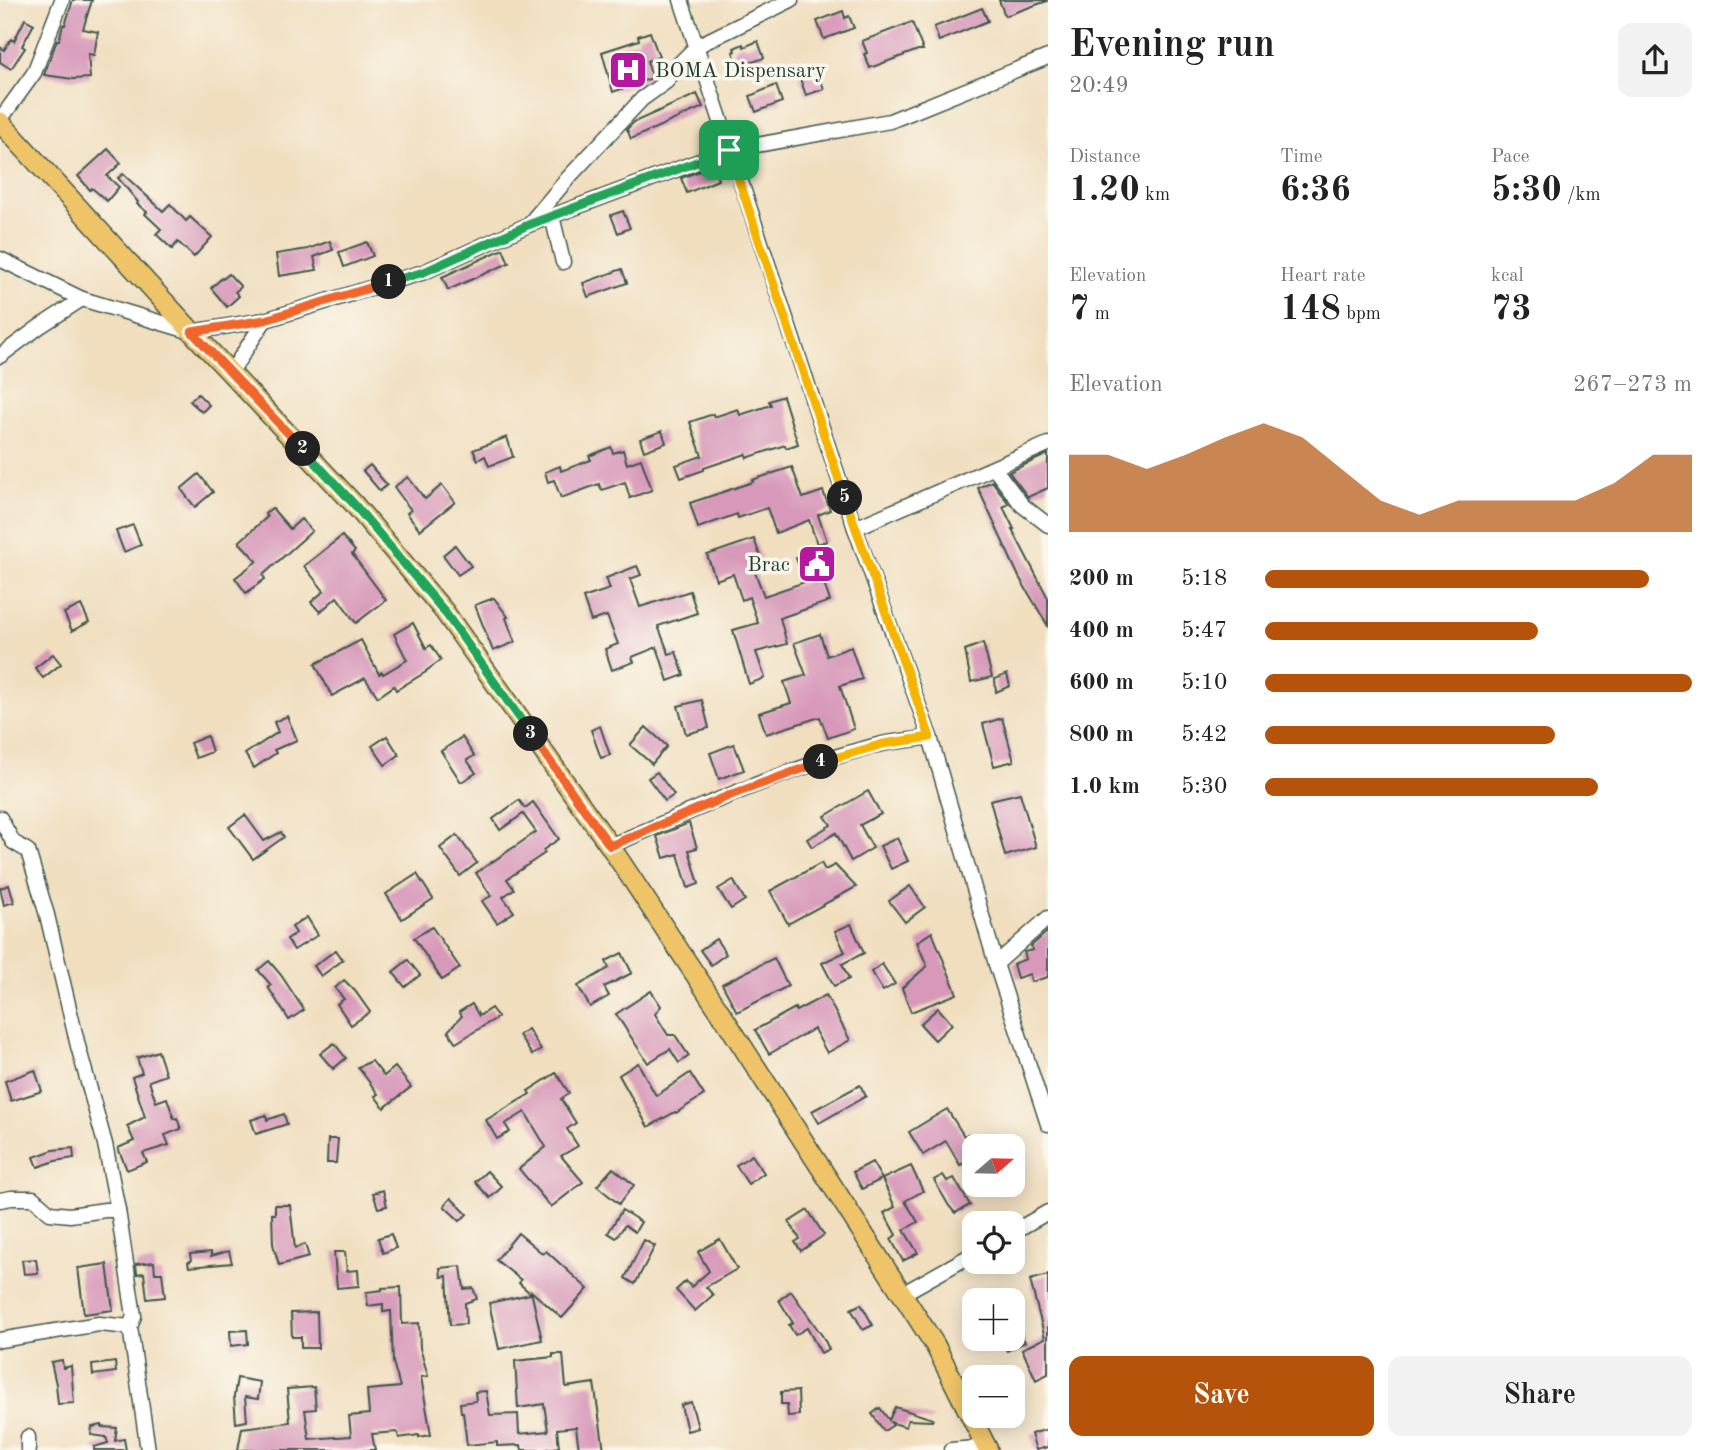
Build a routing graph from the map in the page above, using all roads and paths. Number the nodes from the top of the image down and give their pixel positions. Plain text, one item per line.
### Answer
1 (62, 0) edge
2 (681, 0) edge
3 (791, 0) edge
4 (697, 46) junction
5 (1048, 57) edge
6 (0, 121) edge
7 (729, 150) junction
8 (552, 216) junction
9 (528, 225) junction
10 (0, 260) edge
11 (563, 262) dead end
12 (82, 299) junction
13 (265, 320) junction
14 (192, 332) junction
15 (0, 356) edge
16 (231, 372) junction
17 (1048, 444) edge
18 (994, 468) junction
19 (1048, 525) edge
20 (855, 528) junction
21 (930, 737) junction
22 (0, 818) edge
23 (610, 846) junction
24 (1048, 918) edge
25 (996, 964) junction
26 (1048, 1124) edge
27 (0, 1200) edge
28 (118, 1210) junction
29 (1048, 1212) edge
30 (1025, 1225) edge
31 (962, 1260) edge
32 (902, 1294) junction
33 (130, 1327) junction
34 (0, 1340) edge
35 (988, 1449) edge
36 (148, 1450) edge
37 (951, 1450) edge

1 - 6 street
2 - 4 street
3 - 4 street
4 - 7 street
4 - 9 street
5 - 7 street
6 - 14 main road
7 - 8 street
7 - 20 street
8 - 9 street
8 - 11 street
9 - 13 street
10 - 12 street
12 - 14 street
12 - 15 street
13 - 14 street
13 - 16 street
14 - 16 main road
16 - 23 main road
17 - 18 street
18 - 19 street
18 - 20 street
20 - 21 street
21 - 23 street
21 - 25 street
22 - 28 street
23 - 32 main road
24 - 25 street
25 - 26 street
27 - 28 street
28 - 33 street
29 - 30 street
31 - 32 street
32 - 35 main road
33 - 34 street
33 - 36 street
35 - 37 street

